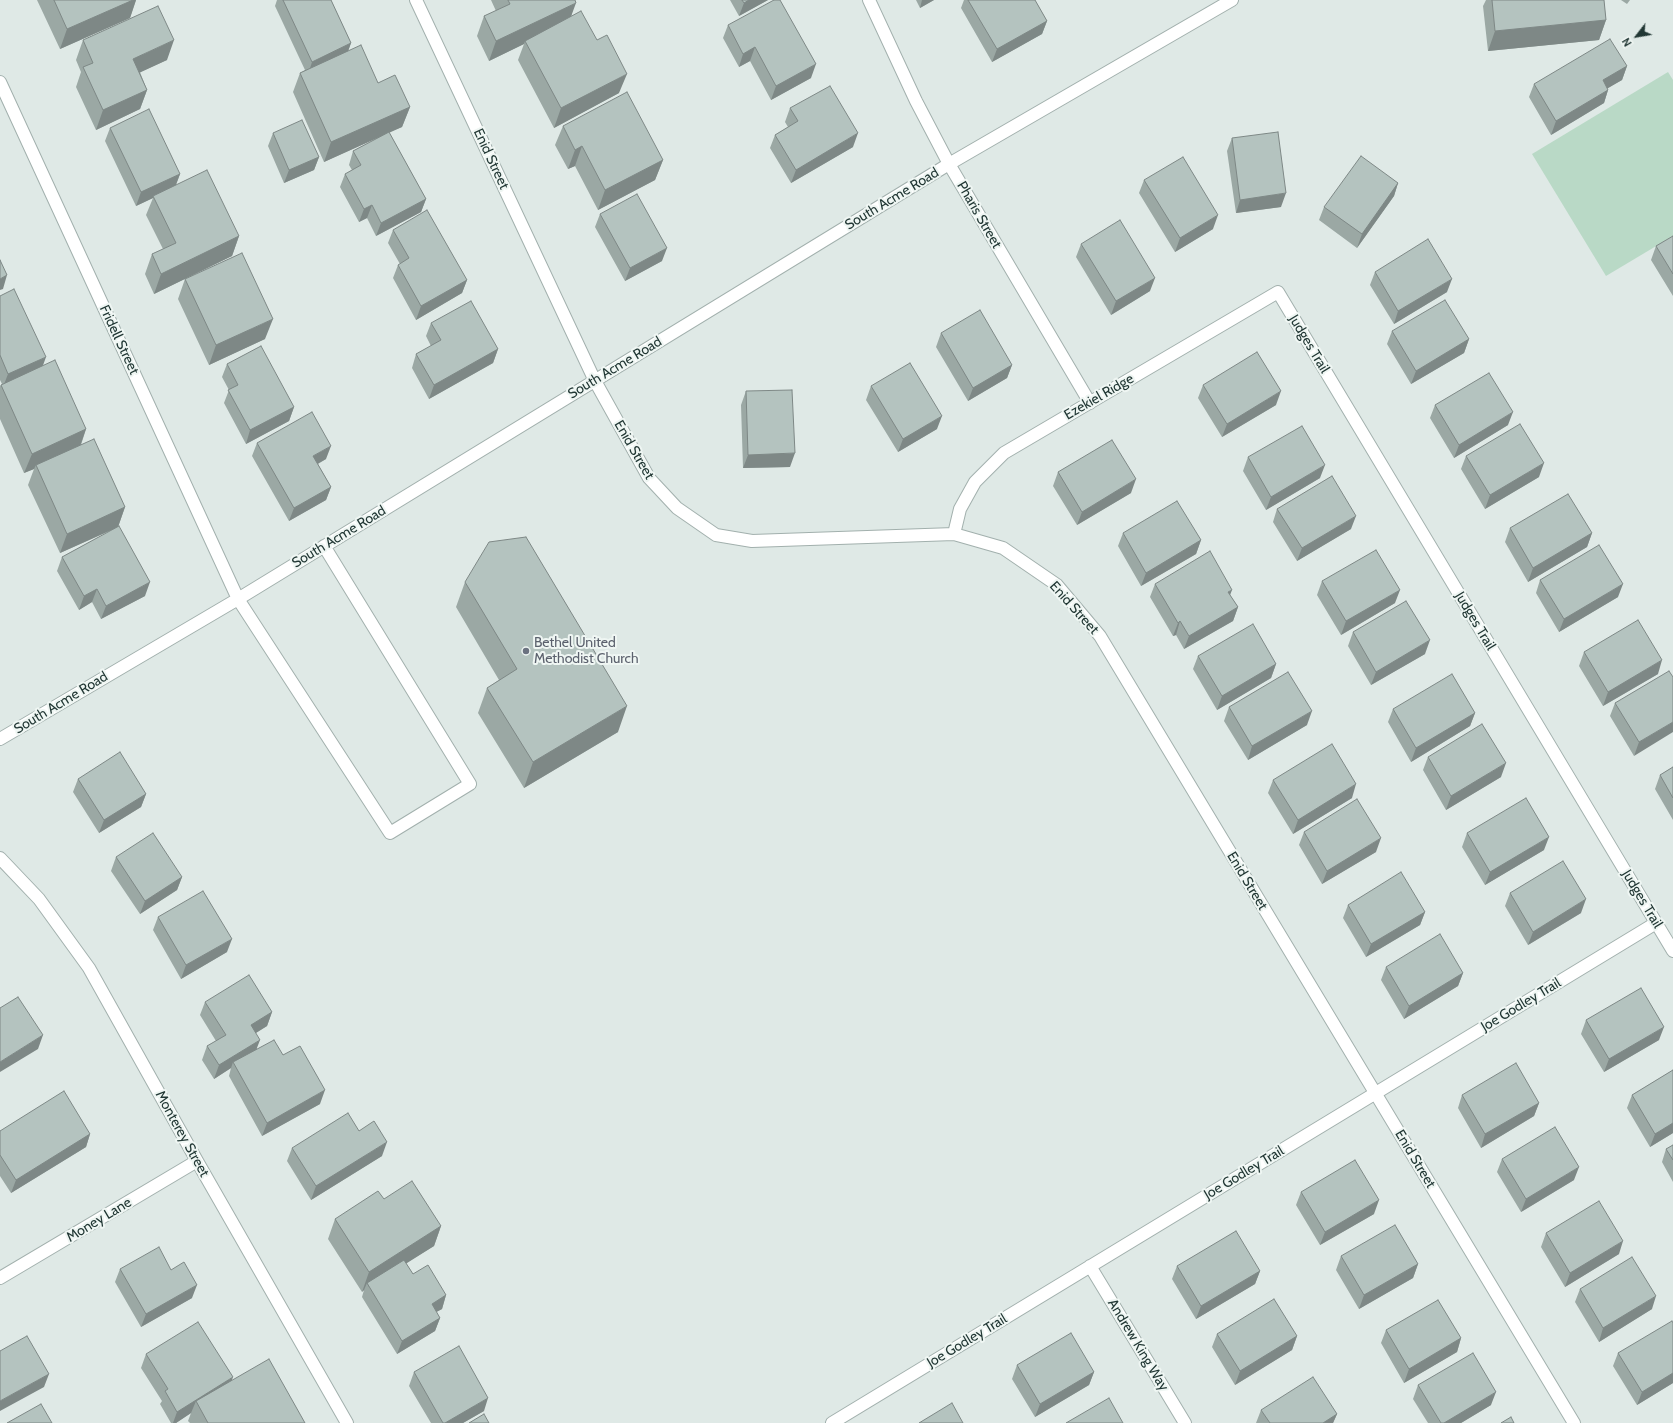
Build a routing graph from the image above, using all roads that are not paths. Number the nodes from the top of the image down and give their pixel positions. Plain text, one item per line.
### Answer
1 (416, 0) edge
2 (869, 0) edge
3 (1232, 0) edge
4 (0, 82) edge
5 (949, 164) junction
6 (1278, 292) joint
7 (595, 381) junction
8 (1090, 403) junction
9 (954, 534) junction
10 (324, 546) junction
11 (238, 599) junction
12 (0, 739) edge
13 (0, 858) edge
14 (1656, 923) junction
15 (1673, 951) edge
16 (1375, 1094) junction
17 (197, 1161) junction
18 (1090, 1266) junction
19 (0, 1278) edge
20 (347, 1423) edge
21 (832, 1423) edge
22 (1185, 1423) edge
23 (1574, 1423) edge

1 - 7 street, Enid Street
2 - 5 street, Pharis Street
3 - 5 street, South Acme Road
4 - 11 street, Fridell Street
5 - 7 street, South Acme Road
5 - 8 street, Pharis Street
6 - 8 street, Ezekiel Ridge
6 - 14 street, Judges Trail
7 - 9 street, Enid Street
7 - 10 street, South Acme Road
8 - 9 street, Ezekiel Ridge
9 - 16 street, Enid Street
10 - 11 street, South Acme Road
10 - 11 street, Fridell Street
11 - 12 street, South Acme Road
13 - 17 street, Monterey Street
14 - 15 street, Judges Trail
14 - 16 street, Joe Godley Trail
16 - 18 street, Joe Godley Trail
16 - 23 street, Enid Street
17 - 19 street, Money Lane
17 - 20 street, Monterey Street
18 - 21 street, Joe Godley Trail
18 - 22 street, Andrew King Way

